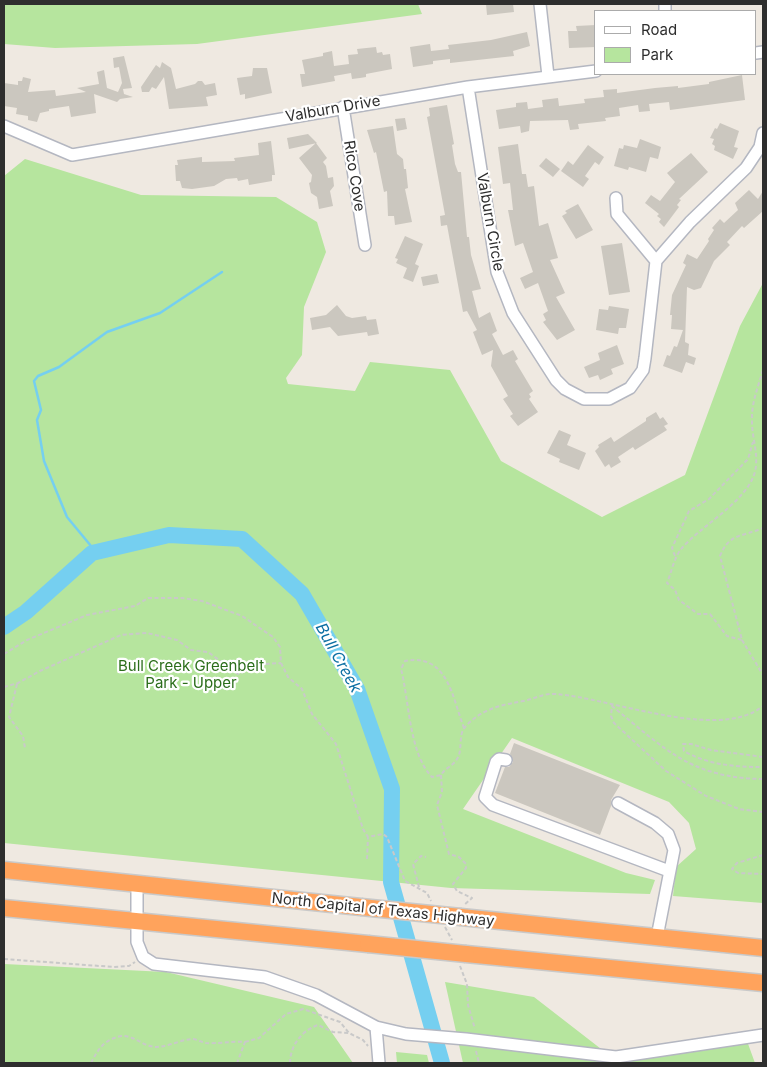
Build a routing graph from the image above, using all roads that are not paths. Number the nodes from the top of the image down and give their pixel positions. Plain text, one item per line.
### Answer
1 (540, 4) edge
2 (594, 71) edge
3 (548, 76) junction
4 (468, 87) junction
5 (343, 107) junction
6 (4, 126) edge
7 (763, 134) edge
8 (616, 198) dead end
9 (365, 245) dead end
10 (656, 261) junction
11 (506, 760) dead end
12 (618, 803) dead end
13 (4, 870) edge
14 (669, 870) junction
15 (137, 885) junction
16 (4, 908) edge
17 (136, 922) junction
18 (657, 937) junction
19 (763, 948) edge
20 (763, 983) edge
21 (376, 1027) junction
22 (763, 1036) edge
23 (379, 1063) edge

1 - 3 street
2 - 3 street, Valburn Drive
3 - 4 street, Valburn Drive
4 - 5 street, Valburn Drive
4 - 10 street, Valburn Circle
5 - 6 street, Valburn Drive
5 - 9 street, Rico Cove
7 - 10 street
8 - 10 street
11 - 14 street
12 - 14 street
13 - 15 highway, North Capital of Texas Highway
14 - 18 street
15 - 17 street
15 - 18 highway, North Capital of Texas Highway, bridge
16 - 17 highway
17 - 20 highway, bridge
17 - 21 street
18 - 19 highway, North Capital of Texas Highway
21 - 22 street
21 - 23 street

